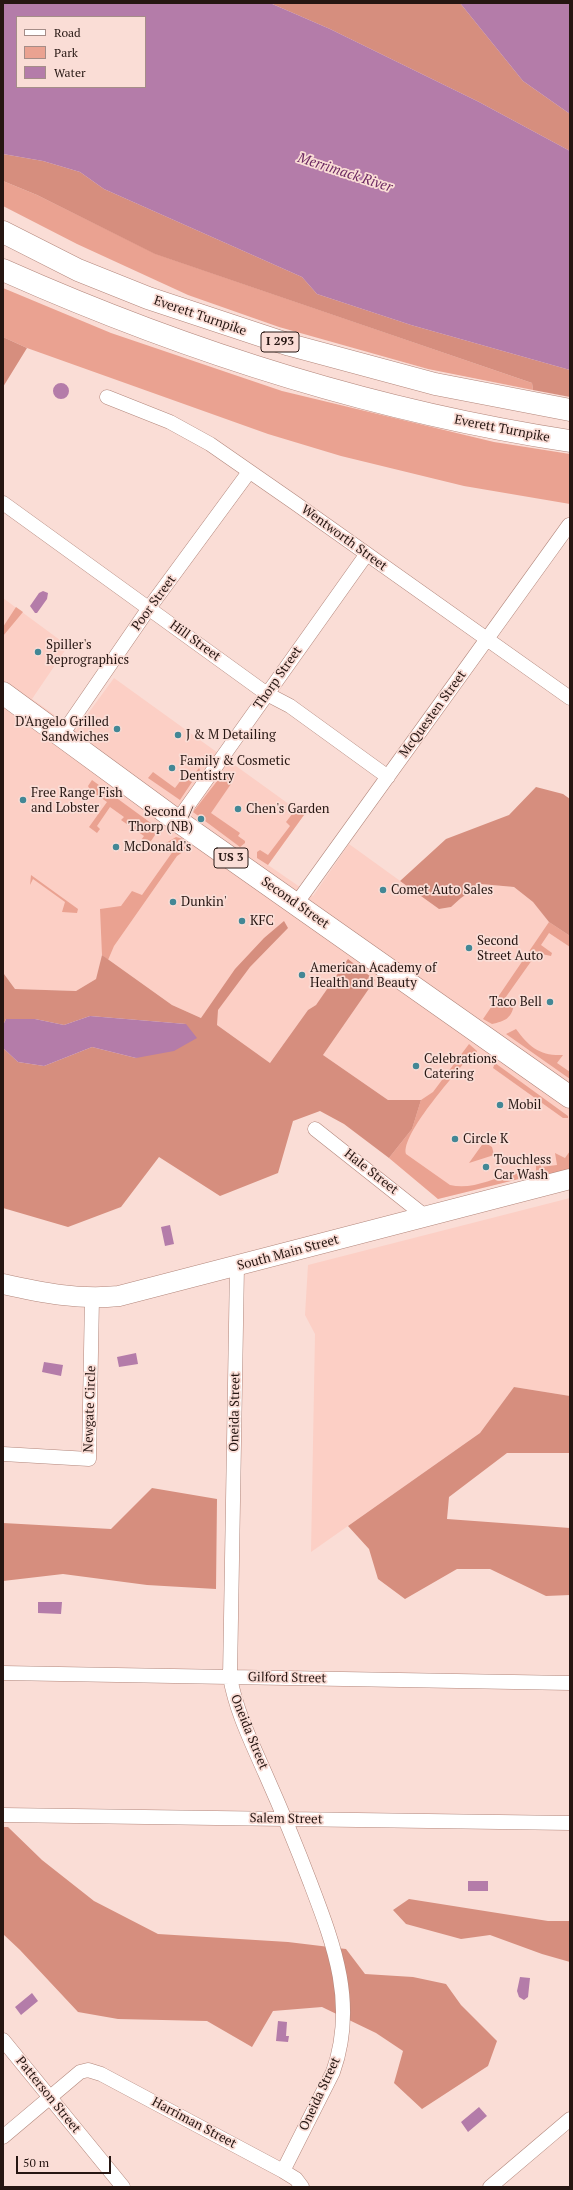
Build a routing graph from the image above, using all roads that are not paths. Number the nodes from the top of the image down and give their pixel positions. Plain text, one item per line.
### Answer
1 (3, 229) edge
2 (3, 232) edge
3 (3, 270) edge
4 (78, 270) junction
5 (107, 397) dead end
6 (570, 410) edge
7 (570, 441) edge
8 (249, 472) junction
9 (3, 503) edge
10 (569, 525) dead end
11 (366, 555) junction
12 (149, 608) junction
13 (487, 638) junction
14 (3, 693) edge
15 (267, 694) junction
16 (570, 698) edge
17 (61, 736) junction
18 (388, 777) junction
19 (177, 821) junction
20 (296, 904) junction
21 (570, 1097) edge
22 (315, 1129) dead end
23 (570, 1179) edge
24 (426, 1217) junction
25 (238, 1266) junction
26 (3, 1284) edge
27 (92, 1298) junction
28 (3, 1454) edge
29 (3, 1673) edge
30 (230, 1677) junction
31 (570, 1683) edge
32 (3, 1815) edge
33 (286, 1819) junction
34 (570, 1823) edge
35 (3, 2040) edge
36 (50, 2098) junction
37 (570, 2119) edge
38 (3, 2137) edge
39 (283, 2171) junction
40 (123, 2187) edge
41 (302, 2187) edge
42 (490, 2187) edge

1 - 4 main road
2 - 4 main road, Everett Turnpike / I 293
3 - 7 main road, Everett Turnpike / I 293
4 - 6 main road, Everett Turnpike / I 293
5 - 8 street, Wentworth Street
8 - 11 street, Wentworth Street
8 - 12 street, Poor Street
9 - 12 street, Hill Street
10 - 13 street, McQuesten Street
11 - 13 street, Wentworth Street
11 - 15 street, Thorp Street
12 - 15 street, Hill Street
12 - 17 street, Poor Street
13 - 16 street, Wentworth Street
13 - 18 street, McQuesten Street
14 - 17 main road, Second Street / US 3
15 - 18 street, Hill Street
15 - 19 street, Thorp Street
17 - 19 main road, Second Street / US 3
18 - 20 street, McQuesten Street
19 - 20 main road, Second Street / US 3
20 - 21 main road, Second Street / US 3
22 - 24 street, Hale Street
23 - 24 main road, South Main Street
24 - 25 main road, South Main Street
25 - 27 main road, South Main Street
25 - 30 street, Oneida Street
26 - 27 main road, South Main Street
27 - 28 street, Newgate Circle
29 - 30 street, Gilford Street
30 - 31 street, Gilford Street
30 - 33 street, Oneida Street
32 - 33 street, Salem Street
33 - 34 street, Salem Street
33 - 39 street, Oneida Street
35 - 36 street, Patterson Street
36 - 38 street
36 - 39 street, Harriman Street
36 - 40 street, Patterson Street
37 - 42 street
39 - 41 street, Harriman Street

